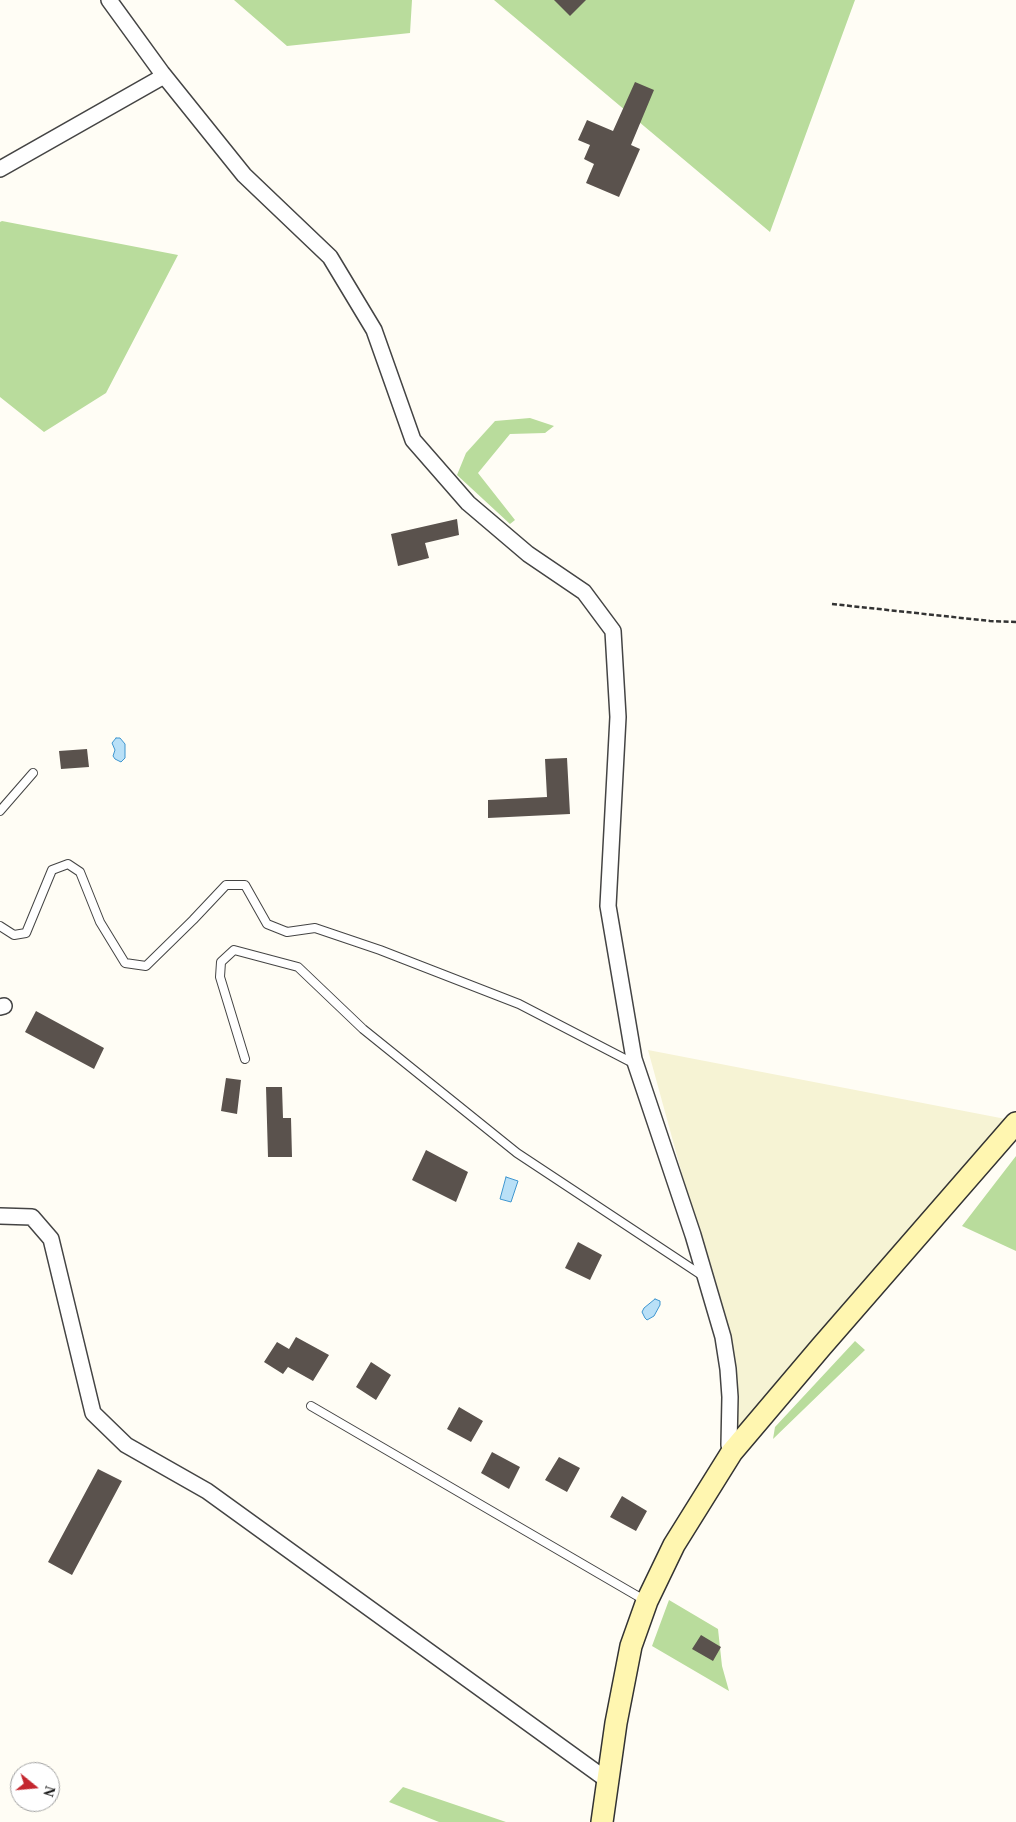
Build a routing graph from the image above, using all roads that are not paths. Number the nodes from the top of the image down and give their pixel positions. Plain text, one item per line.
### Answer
1 (109, 0) edge
2 (164, 76) junction
3 (0, 169) edge
4 (32, 773) dead end
5 (0, 811) edge
6 (0, 926) edge
7 (634, 1059) junction
8 (245, 1060) dead end
9 (1016, 1123) edge
10 (0, 1216) edge
11 (704, 1277) junction
12 (311, 1406) dead end
13 (732, 1452) junction
14 (648, 1601) junction
15 (607, 1780) junction
16 (602, 1822) edge

1 - 2 street
2 - 3 street
2 - 7 street
4 - 5 lane
6 - 7 lane
7 - 11 street
8 - 11 lane
9 - 13 street
10 - 15 street
11 - 13 street
12 - 14 lane
13 - 14 street
14 - 15 street
15 - 16 street

